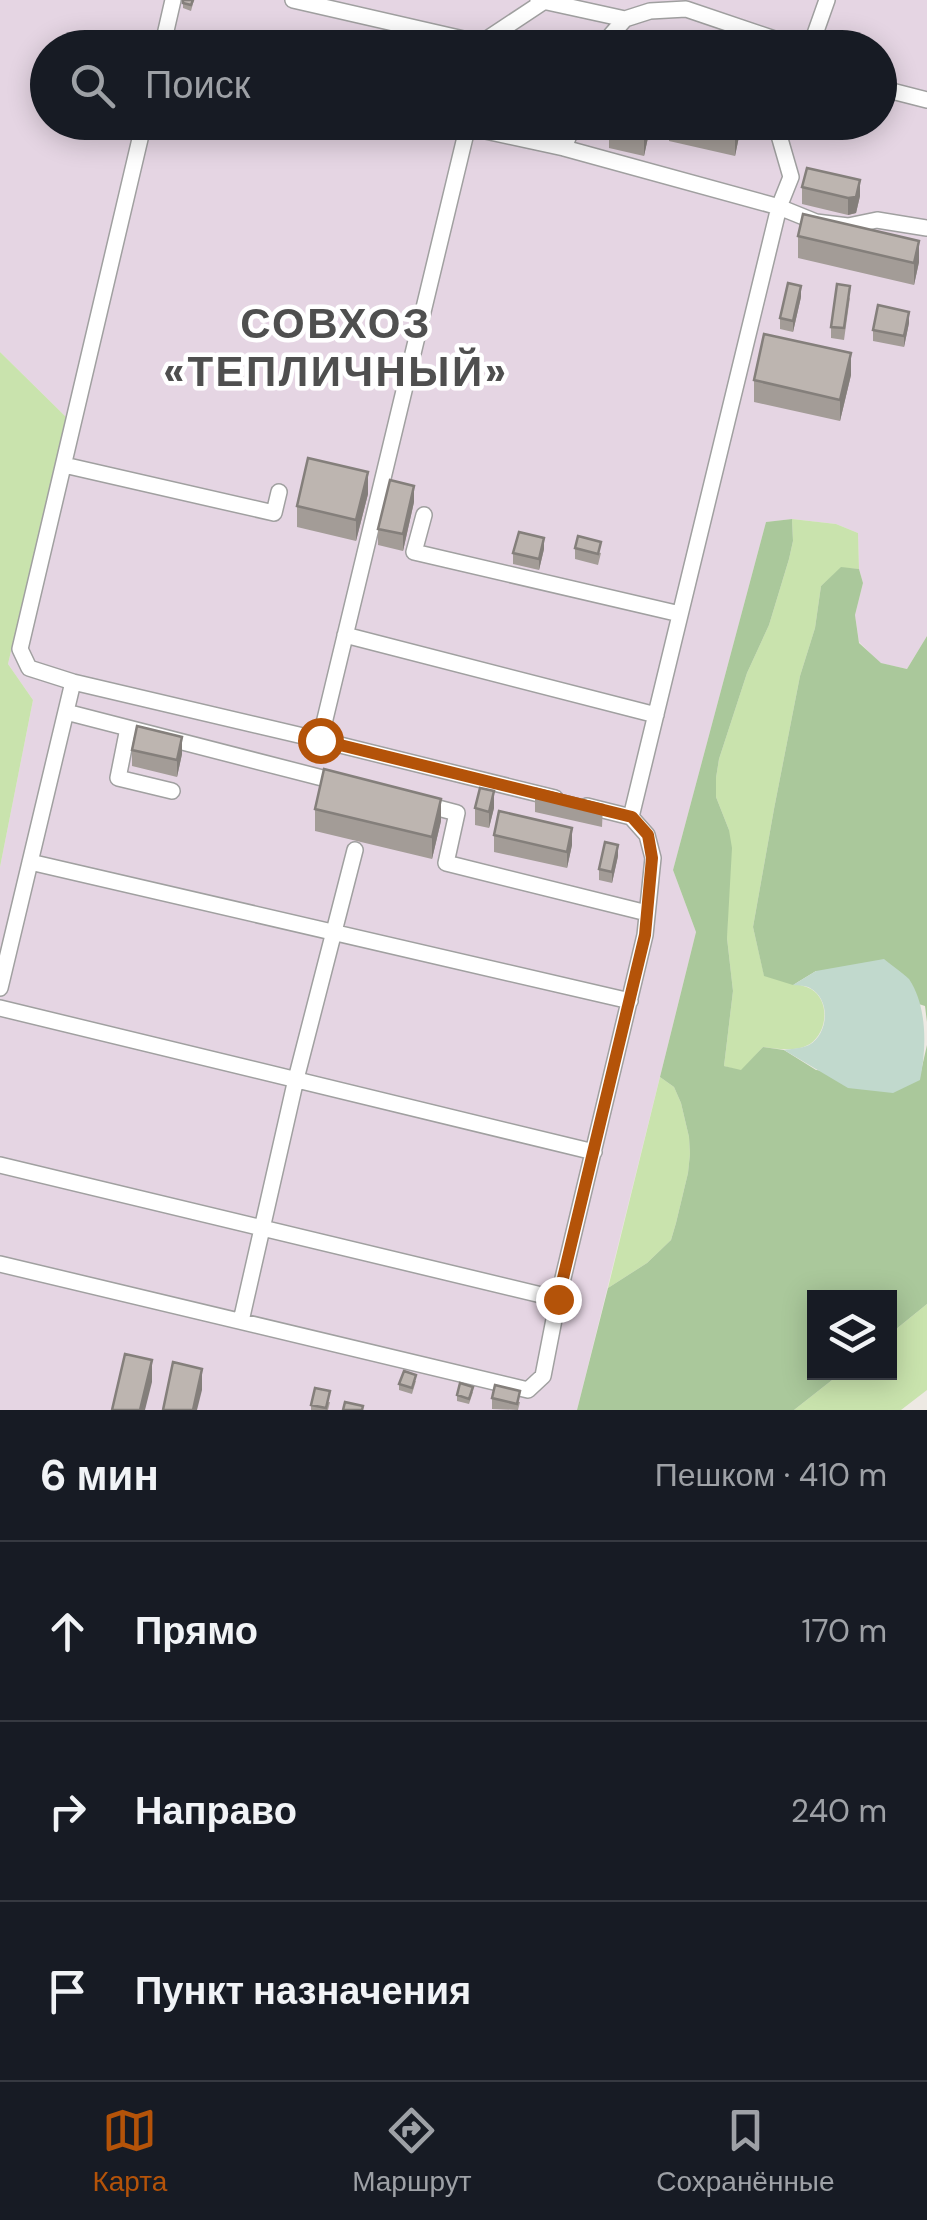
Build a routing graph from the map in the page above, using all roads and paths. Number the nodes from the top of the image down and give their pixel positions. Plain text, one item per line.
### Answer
1 (173, 0) edge
2 (293, 0) edge
3 (827, 0) edge
4 (540, 1) edge
5 (651, 5) edge
6 (625, 20) junction
7 (166, 30) edge
8 (424, 30) edge
9 (499, 30) edge
10 (618, 30) edge
11 (748, 30) edge
12 (816, 30) edge
13 (897, 92) edge
14 (927, 100) edge
15 (140, 140) edge
16 (464, 140) edge
17 (523, 140) edge
18 (567, 140) edge
19 (780, 140) edge
20 (564, 148) junction
21 (779, 206) junction
22 (927, 228) edge
23 (64, 465) junction
24 (279, 492) dead end
25 (424, 515) dead end
26 (680, 614) junction
27 (344, 635) junction
28 (73, 682) junction
29 (66, 712) junction
30 (656, 715) junction
31 (128, 728) junction
32 (320, 740) junction
33 (348, 785) edge
34 (172, 791) dead end
35 (402, 799) edge
36 (632, 817) junction
37 (355, 850) dead end
38 (30, 862) junction
39 (647, 912) junction
40 (333, 932) junction
41 (0, 988) edge
42 (630, 1001) junction
43 (0, 1008) edge
44 (296, 1079) junction
45 (594, 1152) junction
46 (0, 1165) edge
47 (260, 1228) junction
48 (0, 1264) edge
49 (558, 1299) junction
50 (240, 1321) junction

1 - 7 lane
2 - 8 lane
3 - 12 lane
4 - 6 lane
4 - 9 lane
5 - 6 lane
5 - 11 lane
6 - 10 lane
13 - 14 lane
15 - 23 lane
16 - 27 lane
17 - 20 lane
18 - 20 lane
19 - 21 lane
20 - 21 lane
21 - 22 lane
21 - 26 lane
23 - 24 lane
23 - 28 lane
25 - 26 lane
26 - 30 lane
27 - 30 lane
27 - 32 lane
28 - 29 lane
28 - 32 lane
29 - 31 lane
29 - 38 lane
30 - 36 lane
31 - 33 lane
31 - 34 lane
32 - 36 lane
35 - 39 lane
36 - 39 lane
37 - 40 lane
38 - 40 lane
38 - 41 lane
39 - 42 lane
40 - 42 lane
40 - 44 lane
42 - 45 lane
43 - 44 lane
44 - 45 lane
44 - 47 lane
45 - 49 lane
46 - 47 lane
47 - 49 lane
47 - 50 lane
48 - 50 lane
49 - 50 lane

